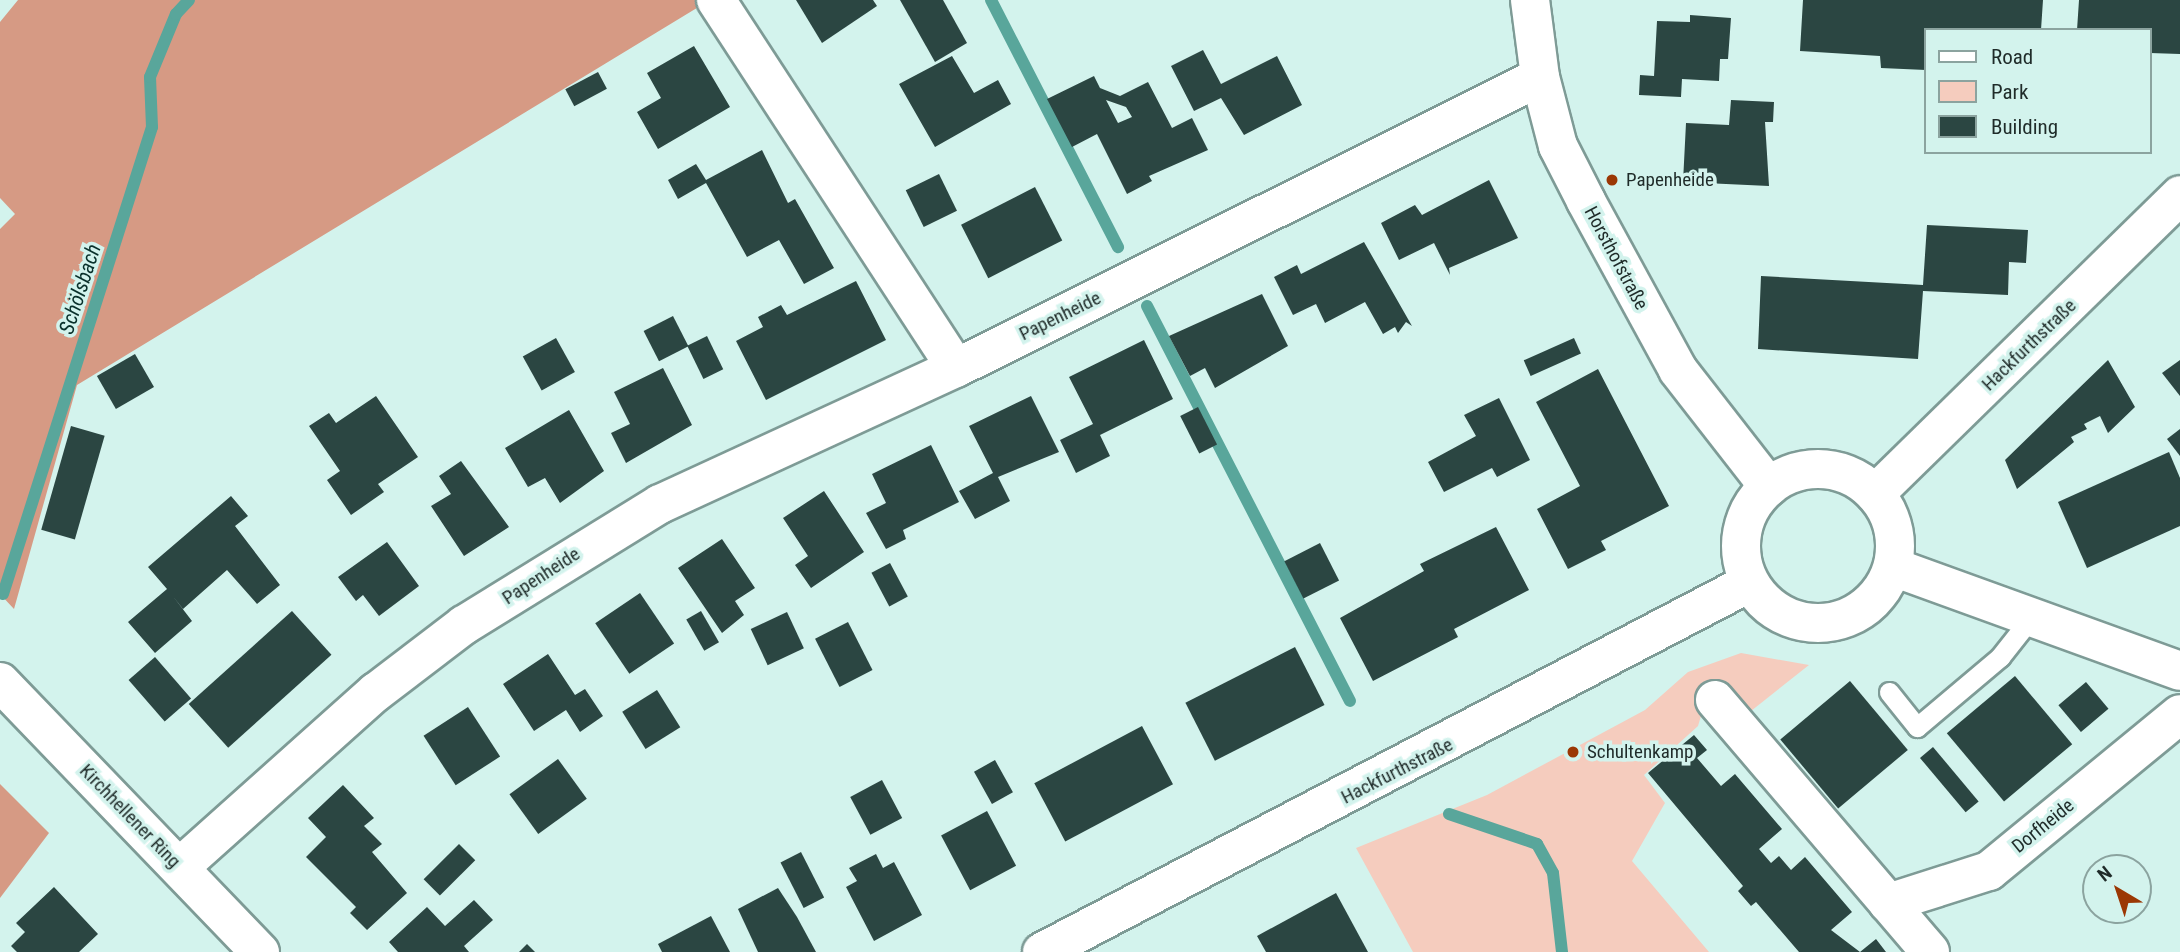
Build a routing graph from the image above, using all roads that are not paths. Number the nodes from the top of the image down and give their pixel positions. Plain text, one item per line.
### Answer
1 (716, 0) edge
2 (1530, 0) edge
3 (1540, 77) junction
4 (2180, 195) edge
5 (956, 368) junction
6 (1769, 487) junction
7 (1875, 494) junction
8 (1893, 566) junction
9 (1749, 583) junction
10 (2034, 614) junction
11 (2180, 671) edge
12 (0, 682) edge
13 (1889, 692) dead end
14 (1715, 700) dead end
15 (2180, 714) edge
16 (180, 867) junction
17 (1888, 903) junction
18 (1061, 948) edge
19 (260, 952) edge
20 (1930, 952) edge

1 - 5 street
2 - 3 street, Horsthofstraße
3 - 5 street, Papenheide
3 - 6 street, Horsthofstraße
4 - 7 street, Hackfurthstraße
5 - 16 street, Papenheide
6 - 7 street
6 - 9 street
7 - 8 street
8 - 9 street
8 - 10 street
9 - 18 street, Hackfurthstraße
10 - 11 street
10 - 13 lane
12 - 16 street, Kirchhellener Ring
14 - 17 street
15 - 17 street, Dorfheide
16 - 19 street, Kirchhellener Ring
17 - 20 street

